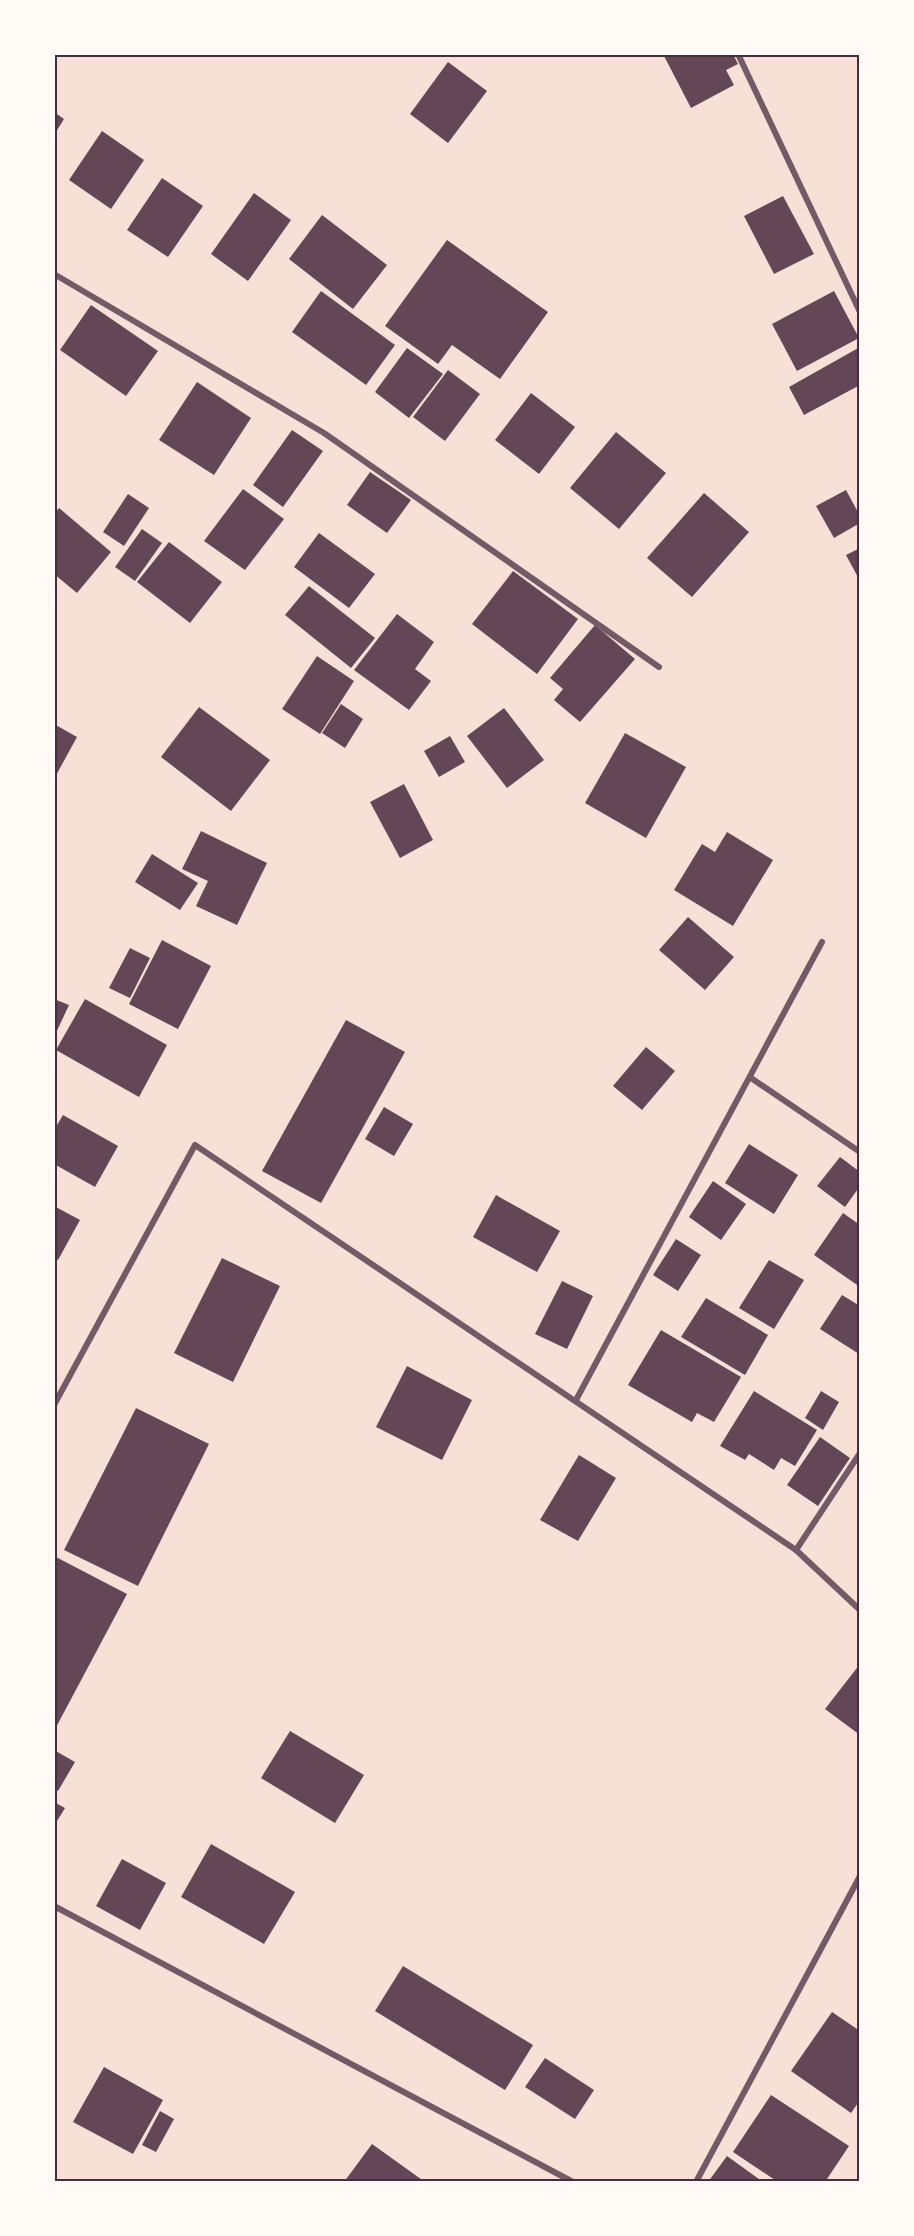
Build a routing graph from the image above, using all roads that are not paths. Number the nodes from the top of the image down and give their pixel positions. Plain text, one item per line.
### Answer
1 (738, 54) edge
2 (54, 274) edge
3 (860, 312) edge
4 (659, 666) dead end
5 (822, 942) dead end
6 (752, 1078) junction
7 (860, 1152) edge
8 (576, 1400) junction
9 (54, 1405) edge
10 (860, 1454) edge
11 (796, 1550) junction
12 (860, 1610) edge
13 (860, 1876) edge
14 (54, 1906) edge
15 (573, 2182) edge
16 (696, 2182) edge

1 - 3 street
2 - 4 street
5 - 6 street
6 - 7 street
6 - 8 street
8 - 9 street
8 - 11 street
10 - 11 street
11 - 12 street
13 - 16 street
14 - 15 street

